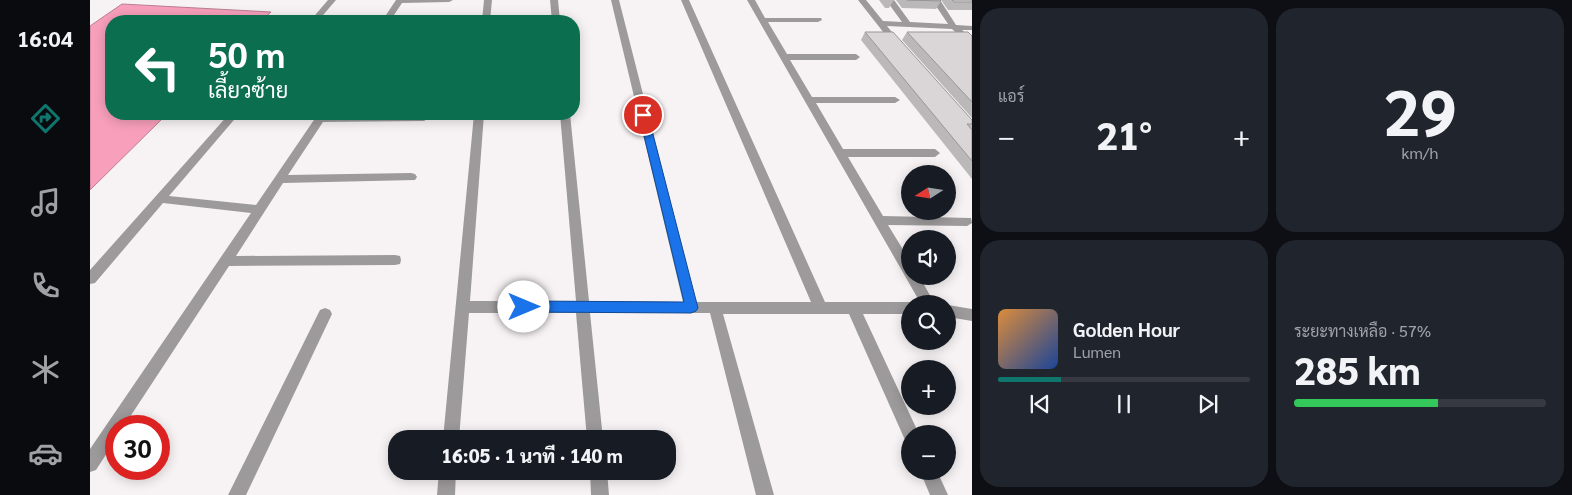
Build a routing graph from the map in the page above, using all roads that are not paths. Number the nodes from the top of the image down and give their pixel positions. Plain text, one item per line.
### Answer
1 (332, 0) edge
2 (400, 0) edge
3 (449, 0) edge
4 (488, 0) edge
5 (554, 0) edge
6 (615, 0) edge
7 (685, 0) edge
8 (751, 0) edge
9 (862, 0) edge
10 (890, 0) edge
11 (936, 0) edge
12 (319, 15) edge
13 (390, 15) edge
14 (487, 15) edge
15 (555, 15) edge
16 (763, 20) junction
17 (818, 20) dead end
18 (880, 23) junction
19 (907, 23) junction
20 (953, 26) junction
21 (972, 28) edge
22 (972, 44) edge
23 (902, 49) edge
24 (784, 57) junction
25 (856, 57) dead end
26 (809, 100) junction
27 (895, 100) dead end
28 (229, 120) edge
29 (319, 120) edge
30 (479, 120) edge
31 (566, 120) edge
32 (841, 153) junction
33 (935, 153) dead end
34 (410, 177) dead end
35 (280, 179) junction
36 (161, 199) junction
37 (261, 210) junction
38 (879, 220) junction
39 (967, 221) dead end
40 (901, 258) edge
41 (394, 260) dead end
42 (225, 261) junction
43 (90, 279) edge
44 (464, 307) junction
45 (584, 307) junction
46 (691, 308) junction
47 (715, 308) junction
48 (821, 308) junction
49 (852, 308) junction
50 (901, 308) edge
51 (956, 312) edge
52 (325, 314) dead end
53 (972, 315) edge
54 (907, 425) edge
55 (452, 430) edge
56 (594, 430) edge
57 (90, 464) edge
58 (447, 480) edge
59 (599, 480) edge
60 (932, 480) edge
61 (237, 495) edge
62 (446, 495) edge
63 (600, 495) edge
64 (765, 495) edge
65 (939, 495) edge

1 - 12 street
2 - 3 street
2 - 13 street
4 - 14 street
5 - 15 street
6 - 46 street
7 - 48 street
8 - 16 street
9 - 18 street
10 - 19 street
11 - 20 street
16 - 17 street
16 - 24 street
18 - 19 street
18 - 23 street
19 - 20 street
20 - 21 street
20 - 22 street
24 - 25 street
24 - 26 street
26 - 27 street
26 - 32 street
28 - 36 street
29 - 35 street
30 - 44 street
31 - 45 street
32 - 33 street
32 - 38 street
34 - 35 street
35 - 37 street
36 - 37 street
36 - 43 street
37 - 42 street
38 - 39 street
38 - 40 street
41 - 42 street
42 - 57 street
44 - 45 street
44 - 55 street
45 - 46 street
45 - 56 street
46 - 47 street
47 - 48 street
47 - 64 street
48 - 49 street
49 - 50 street
49 - 54 street
51 - 53 street
52 - 61 street
58 - 62 street
59 - 63 street
60 - 65 street

